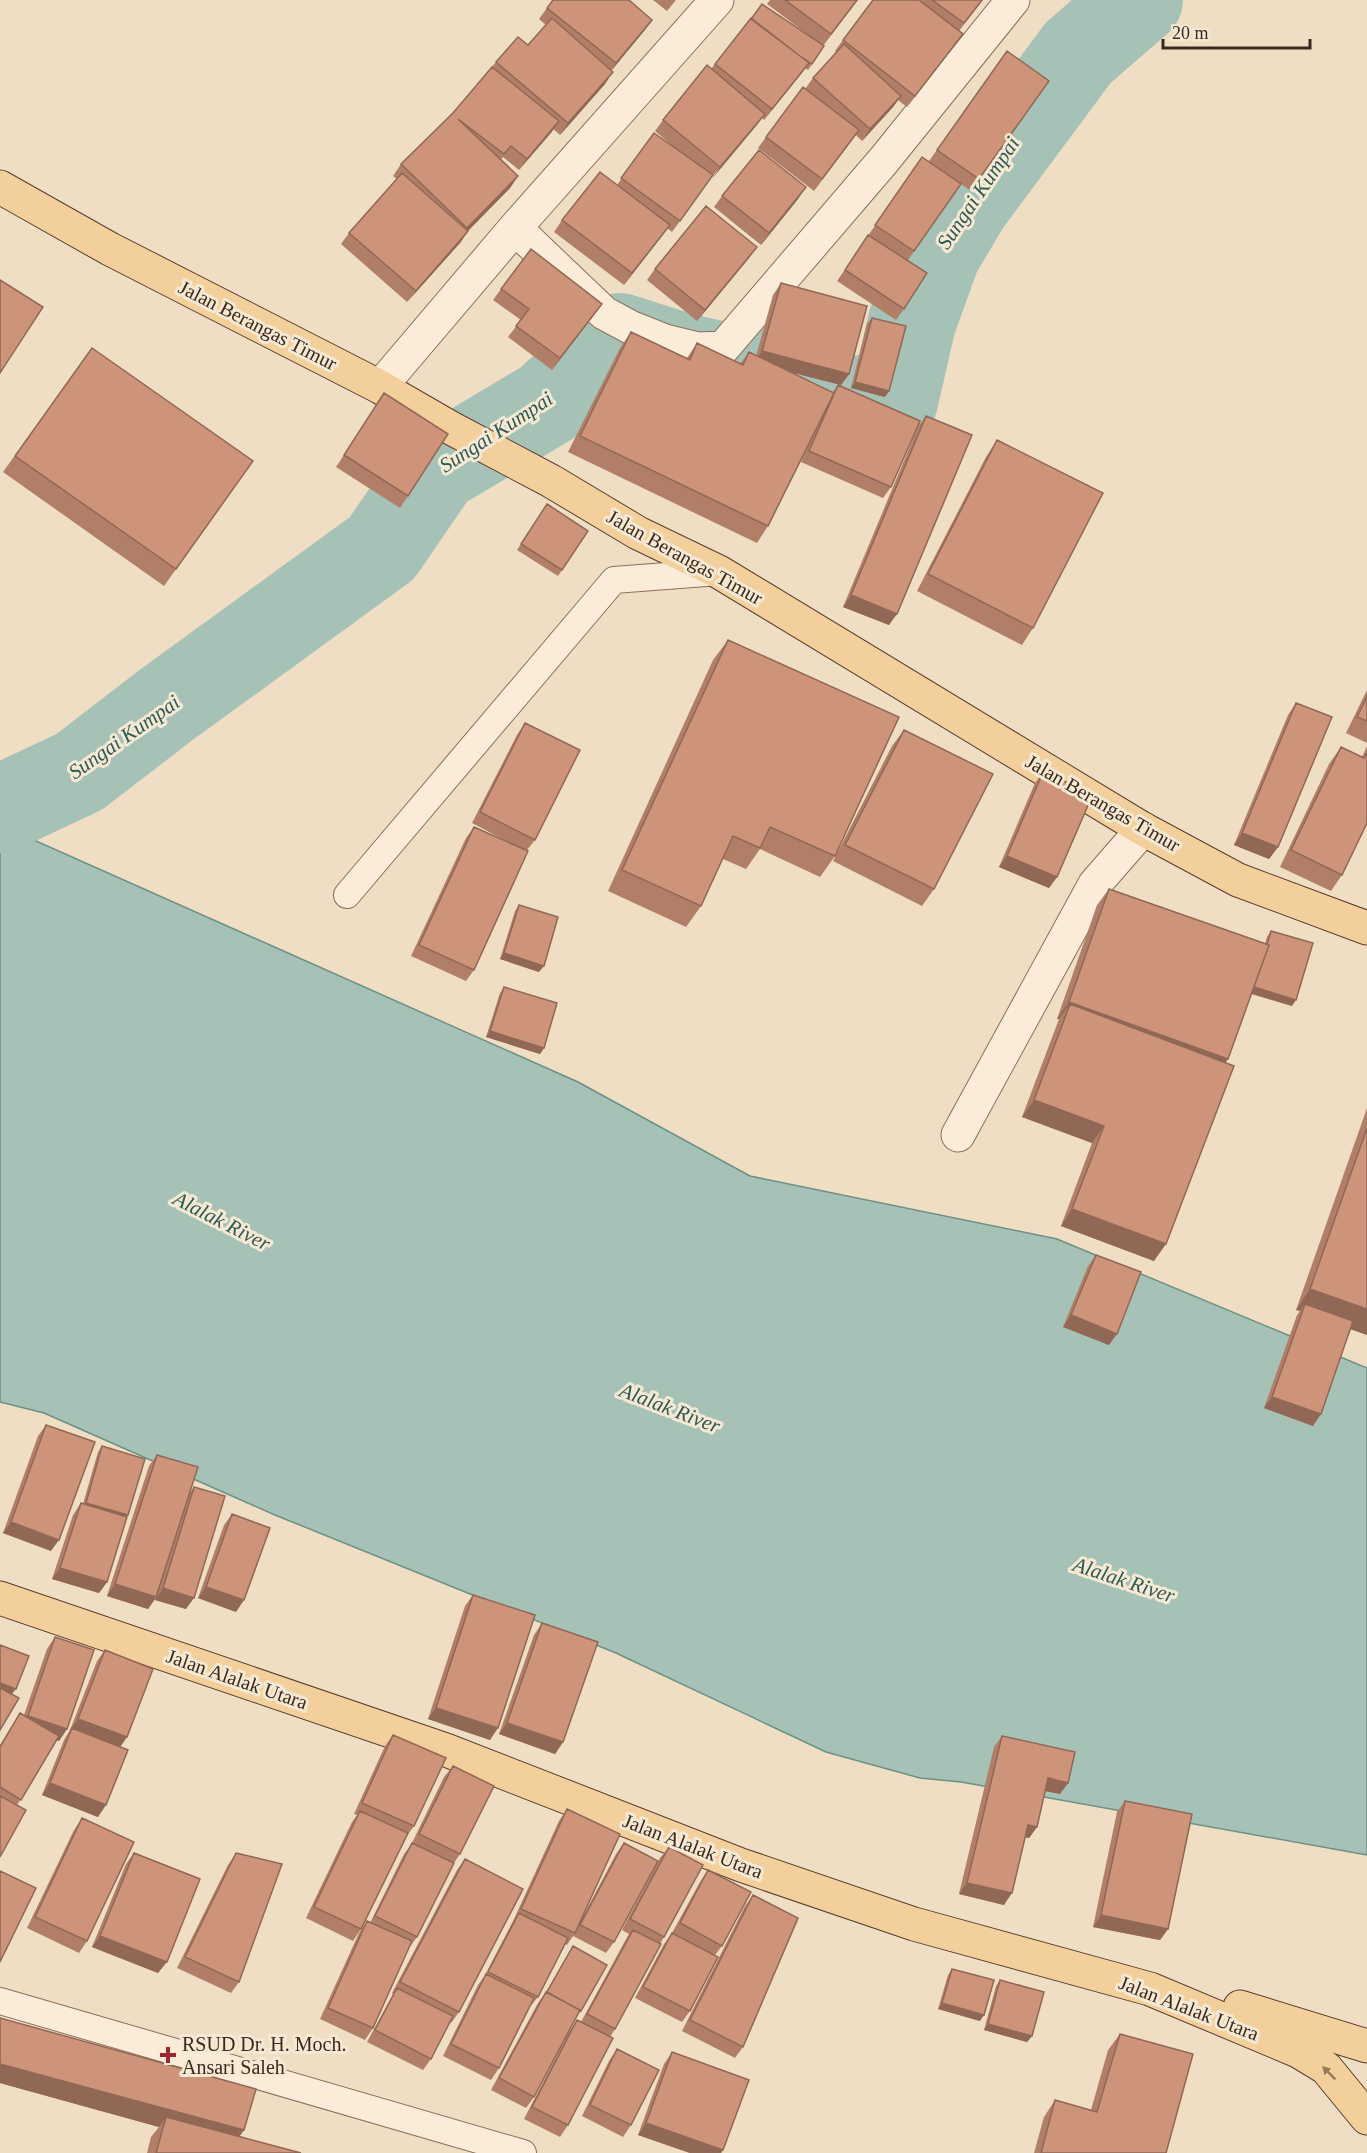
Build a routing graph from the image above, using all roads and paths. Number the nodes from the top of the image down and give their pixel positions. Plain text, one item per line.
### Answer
1 (717, 0) edge
2 (1013, 0) edge
3 (0, 188) edge
4 (515, 228) junction
5 (380, 387) junction
6 (719, 572) junction
7 (1143, 829) junction
8 (347, 896) dead end
9 (1367, 928) edge
10 (958, 1135) dead end
11 (0, 1598) edge
12 (1150, 1989) junction
13 (0, 2001) edge
14 (1367, 2046) edge
15 (1364, 2102) edge
16 (523, 2153) edge

1 - 4 street
2 - 4 street
3 - 5 main road, Jalan Berangas Timur
4 - 5 street
5 - 6 main road, Jalan Berangas Timur
6 - 7 main road, Jalan Berangas Timur
6 - 8 lane
7 - 9 main road, Jalan Berangas Timur
7 - 10 street
11 - 12 main road, Jalan Alalak Utara
12 - 14 main road
15 -> 12 main road, Jalan Alalak Utara
13 - 16 lane

